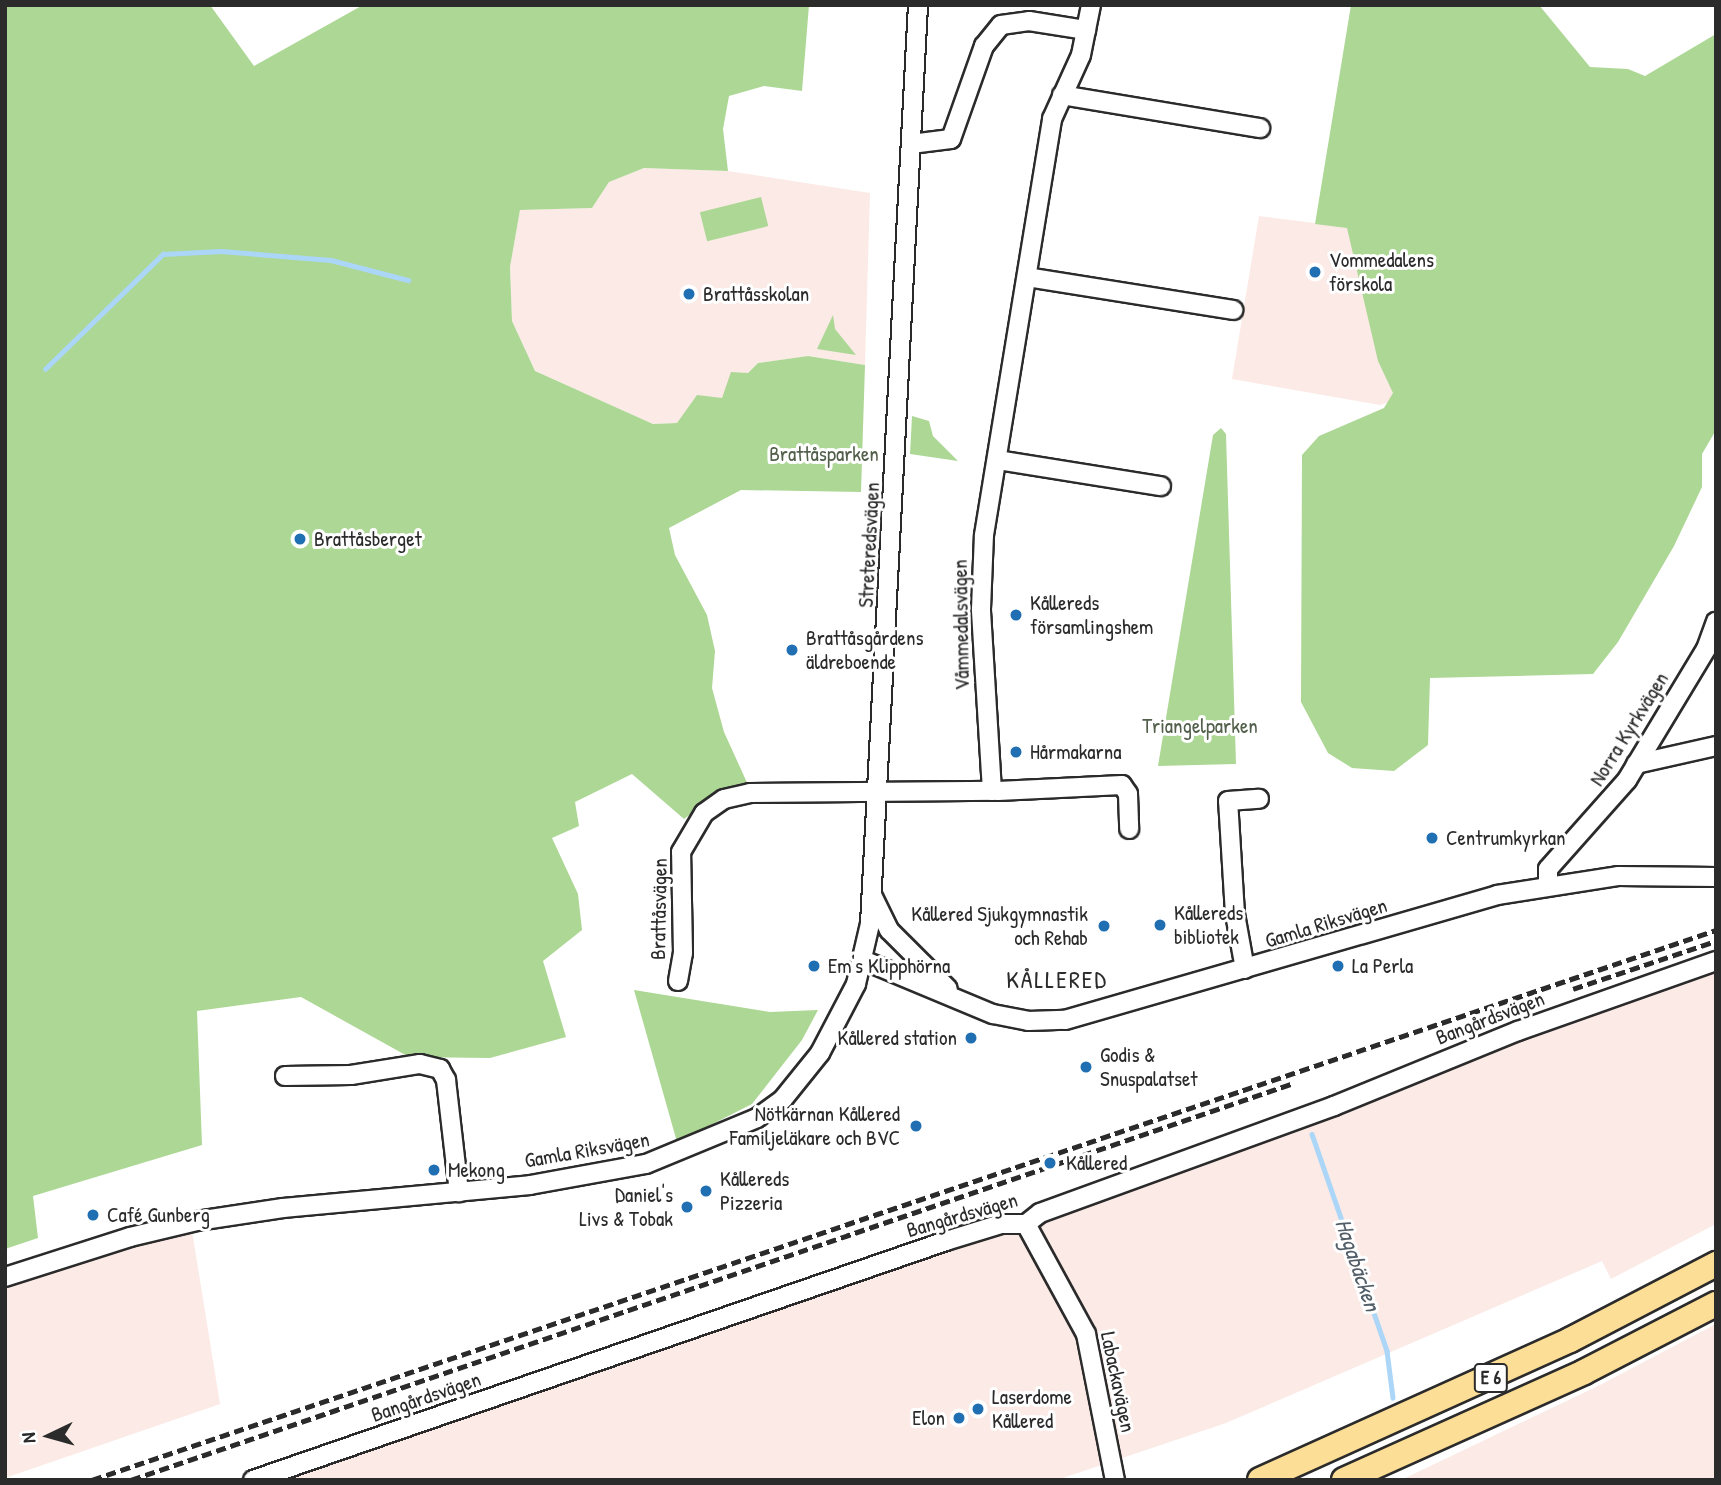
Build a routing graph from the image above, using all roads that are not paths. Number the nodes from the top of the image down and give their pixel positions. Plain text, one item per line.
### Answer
1 (918, 5) edge
2 (1091, 5) edge
3 (1086, 30) junction
4 (1062, 94) junction
5 (1260, 128) dead end
6 (911, 144) junction
7 (1027, 277) junction
8 (1233, 310) dead end
9 (998, 460) junction
10 (1161, 486) dead end
11 (1716, 622) edge
12 (1711, 649) edge
13 (1716, 746) edge
14 (1636, 764) junction
15 (992, 791) junction
16 (879, 793) junction
17 (1259, 799) dead end
18 (1129, 829) dead end
19 (1716, 877) edge
20 (1548, 884) junction
21 (872, 893) junction
22 (863, 960) junction
23 (1716, 961) edge
24 (1245, 970) junction
25 (678, 981) dead end
26 (955, 997) junction
27 (285, 1076) dead end
28 (458, 1192) junction
29 (1026, 1224) junction
30 (1716, 1264) edge
31 (5, 1277) edge
32 (1716, 1304) edge
33 (253, 1480) edge
34 (1115, 1480) edge
35 (1260, 1480) edge
36 (1344, 1480) edge

1 - 6 street, Streteredsvägen
2 - 3 street, Våmmedalsvägen
3 - 4 street, Våmmedalsvägen
3 - 6 street
4 - 5 street
4 - 7 street, Våmmedalsvägen
6 - 16 street, Streteredsvägen
7 - 8 street
7 - 9 street, Våmmedalsvägen
9 - 10 street
9 - 15 street, Våmmedalsvägen
11 - 12 street, Norra Kyrkvägen
12 - 14 street, Norra Kyrkvägen
13 - 14 street
14 - 20 street, Norra Kyrkvägen
15 - 16 street
15 - 18 street
16 - 21 street, Streteredsvägen
16 - 25 street, Brattåsvägen
17 - 24 street
19 - 20 street, Gamla Riksvägen
20 - 24 street, Gamla Riksvägen
21 - 22 street, Streteredsvägen
21 - 26 street, Gamla Riksvägen
22 - 26 street, Gamla Riksvägen
22 - 28 street, Gamla Riksvägen
23 - 29 street, Bangårdsvägen
24 - 26 street, Gamla Riksvägen
27 - 28 street
28 - 31 street, Gamla Riksvägen
29 - 33 street, Bangårdsvägen
29 - 34 street, Labackavägen
30 - 35 highway, E 6
32 - 36 highway, E 6

